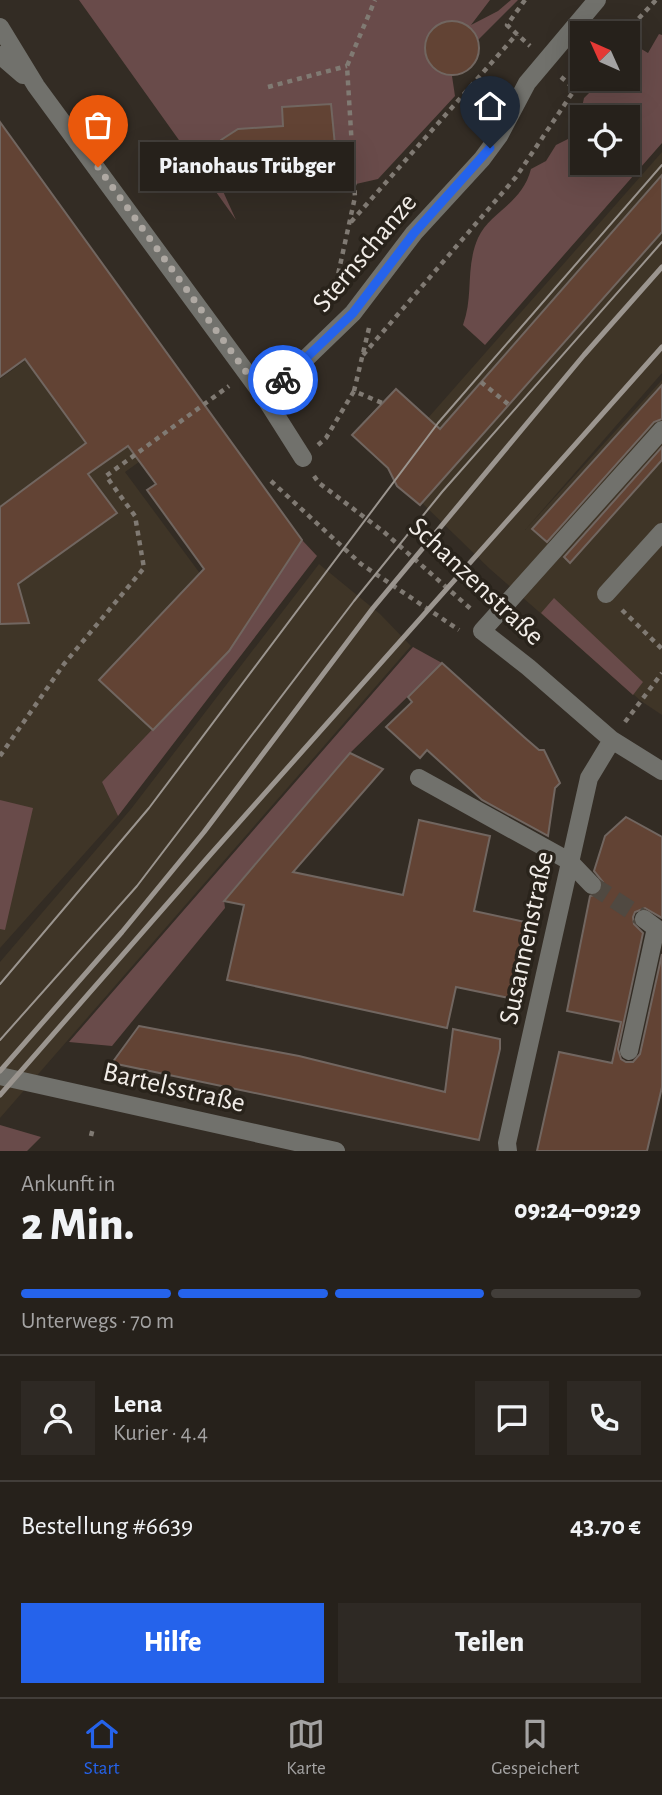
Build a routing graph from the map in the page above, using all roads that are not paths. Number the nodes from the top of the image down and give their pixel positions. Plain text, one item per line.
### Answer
1 (597, 0) edge
2 (0, 27) edge
3 (0, 55) edge
4 (36, 86) junction
5 (265, 398) junction
6 (662, 430) edge
7 (303, 458) road end
8 (662, 532) edge
9 (606, 594) road end
10 (612, 740) junction
11 (662, 771) edge
12 (419, 778) dead end
13 (569, 861) junction
14 (592, 885) tunnel mouth
15 (644, 919) tunnel mouth
16 (629, 1051) dead end
17 (0, 1076) edge
18 (336, 1151) edge
19 (508, 1151) edge

1 - 5 street, Sternschanze
2 - 4 street
3 - 4 street
4 - 5 street
5 - 7 street
6 - 10 street, Schanzenstraße
8 - 9 street
10 - 11 street, Schanzenstraße
10 - 13 street, Susannenstraße
12 - 13 street
13 - 14 street
13 - 19 street, Susannenstraße
15 - 16 street
17 - 18 street, Bartelsstraße

